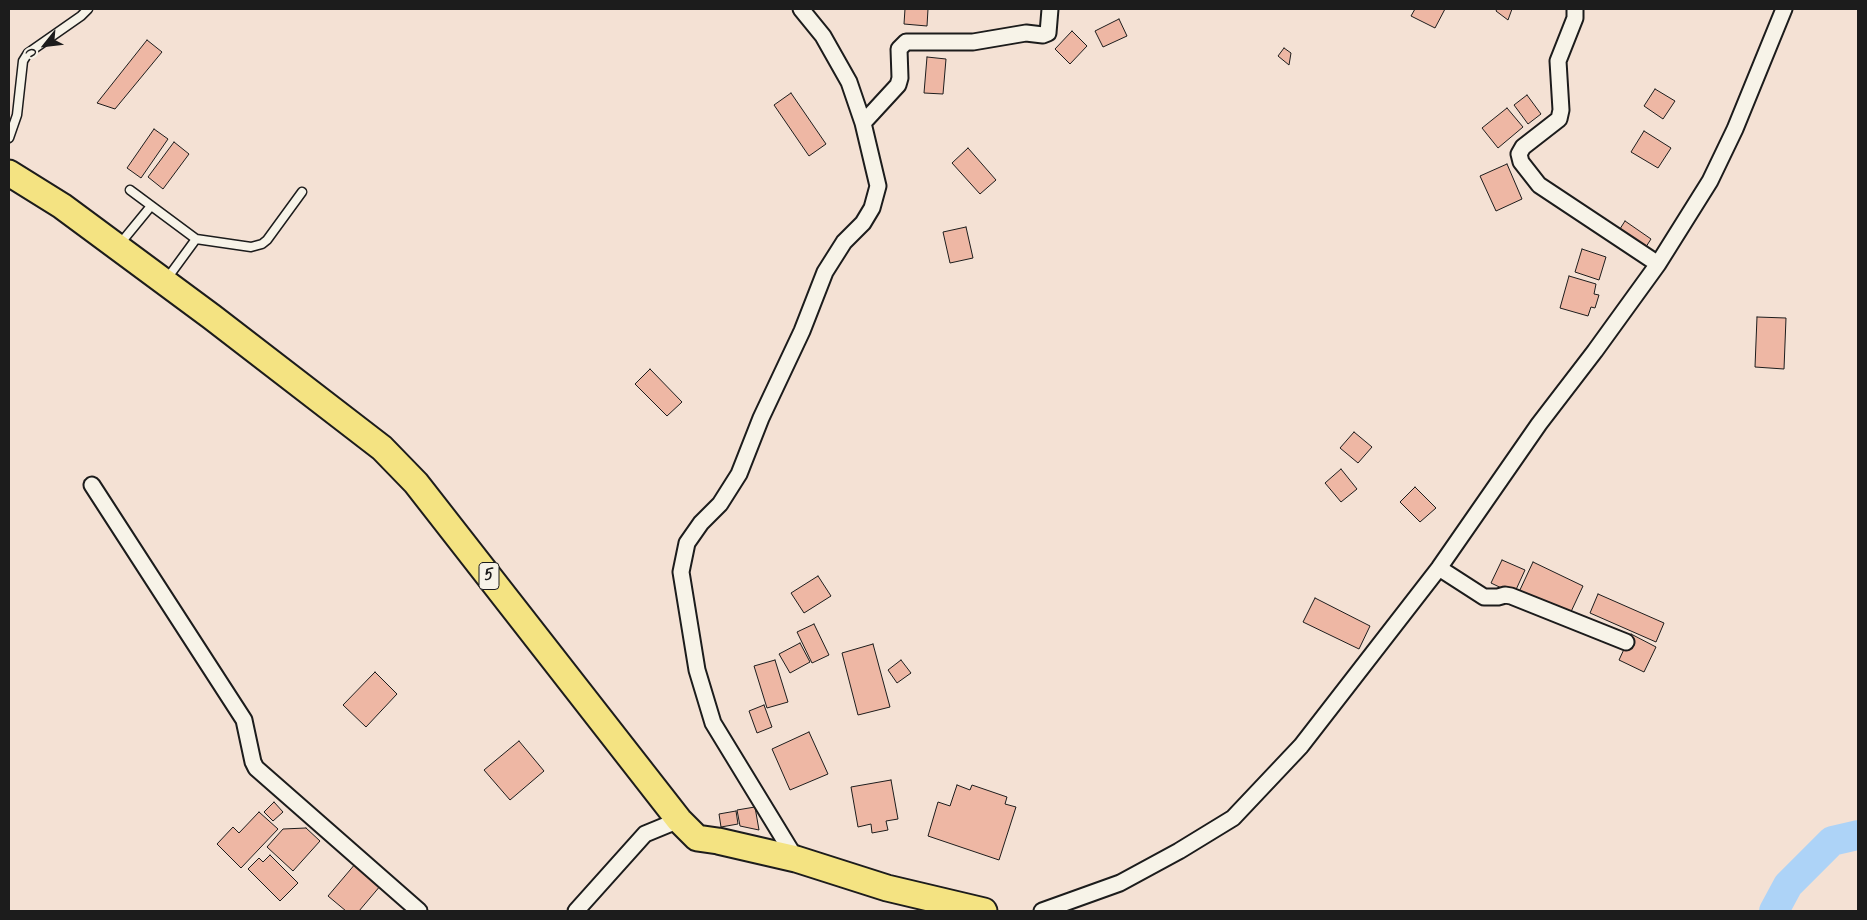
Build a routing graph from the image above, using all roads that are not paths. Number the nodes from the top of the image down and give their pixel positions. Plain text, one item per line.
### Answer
1 (88, 9) edge
2 (801, 9) edge
3 (1050, 9) edge
4 (1575, 9) edge
5 (1784, 9) edge
6 (863, 122) junction
7 (9, 138) edge
8 (9, 173) edge
9 (130, 190) dead end
10 (302, 192) dead end
11 (151, 206) junction
12 (196, 240) junction
13 (118, 247) junction
14 (1658, 264) junction
15 (164, 282) junction
16 (92, 485) dead end
17 (1439, 568) junction
18 (1626, 642) dead end
19 (679, 820) junction
20 (796, 859) junction
21 (419, 911) edge
22 (576, 911) edge
23 (984, 911) edge
24 (1042, 911) edge

1 - 7 lane
2 - 6 street
3 - 6 street
4 - 14 street
5 - 14 street
6 - 20 street
8 - 13 highway, 5
9 - 11 lane
10 - 12 lane
11 - 12 lane
11 - 13 lane
12 - 15 lane
13 - 15 highway, 5
14 - 17 street
15 - 19 highway, 5
16 - 21 street
17 - 18 street
17 - 24 street
19 - 20 highway, 5
19 - 22 street
20 - 23 highway, 5

